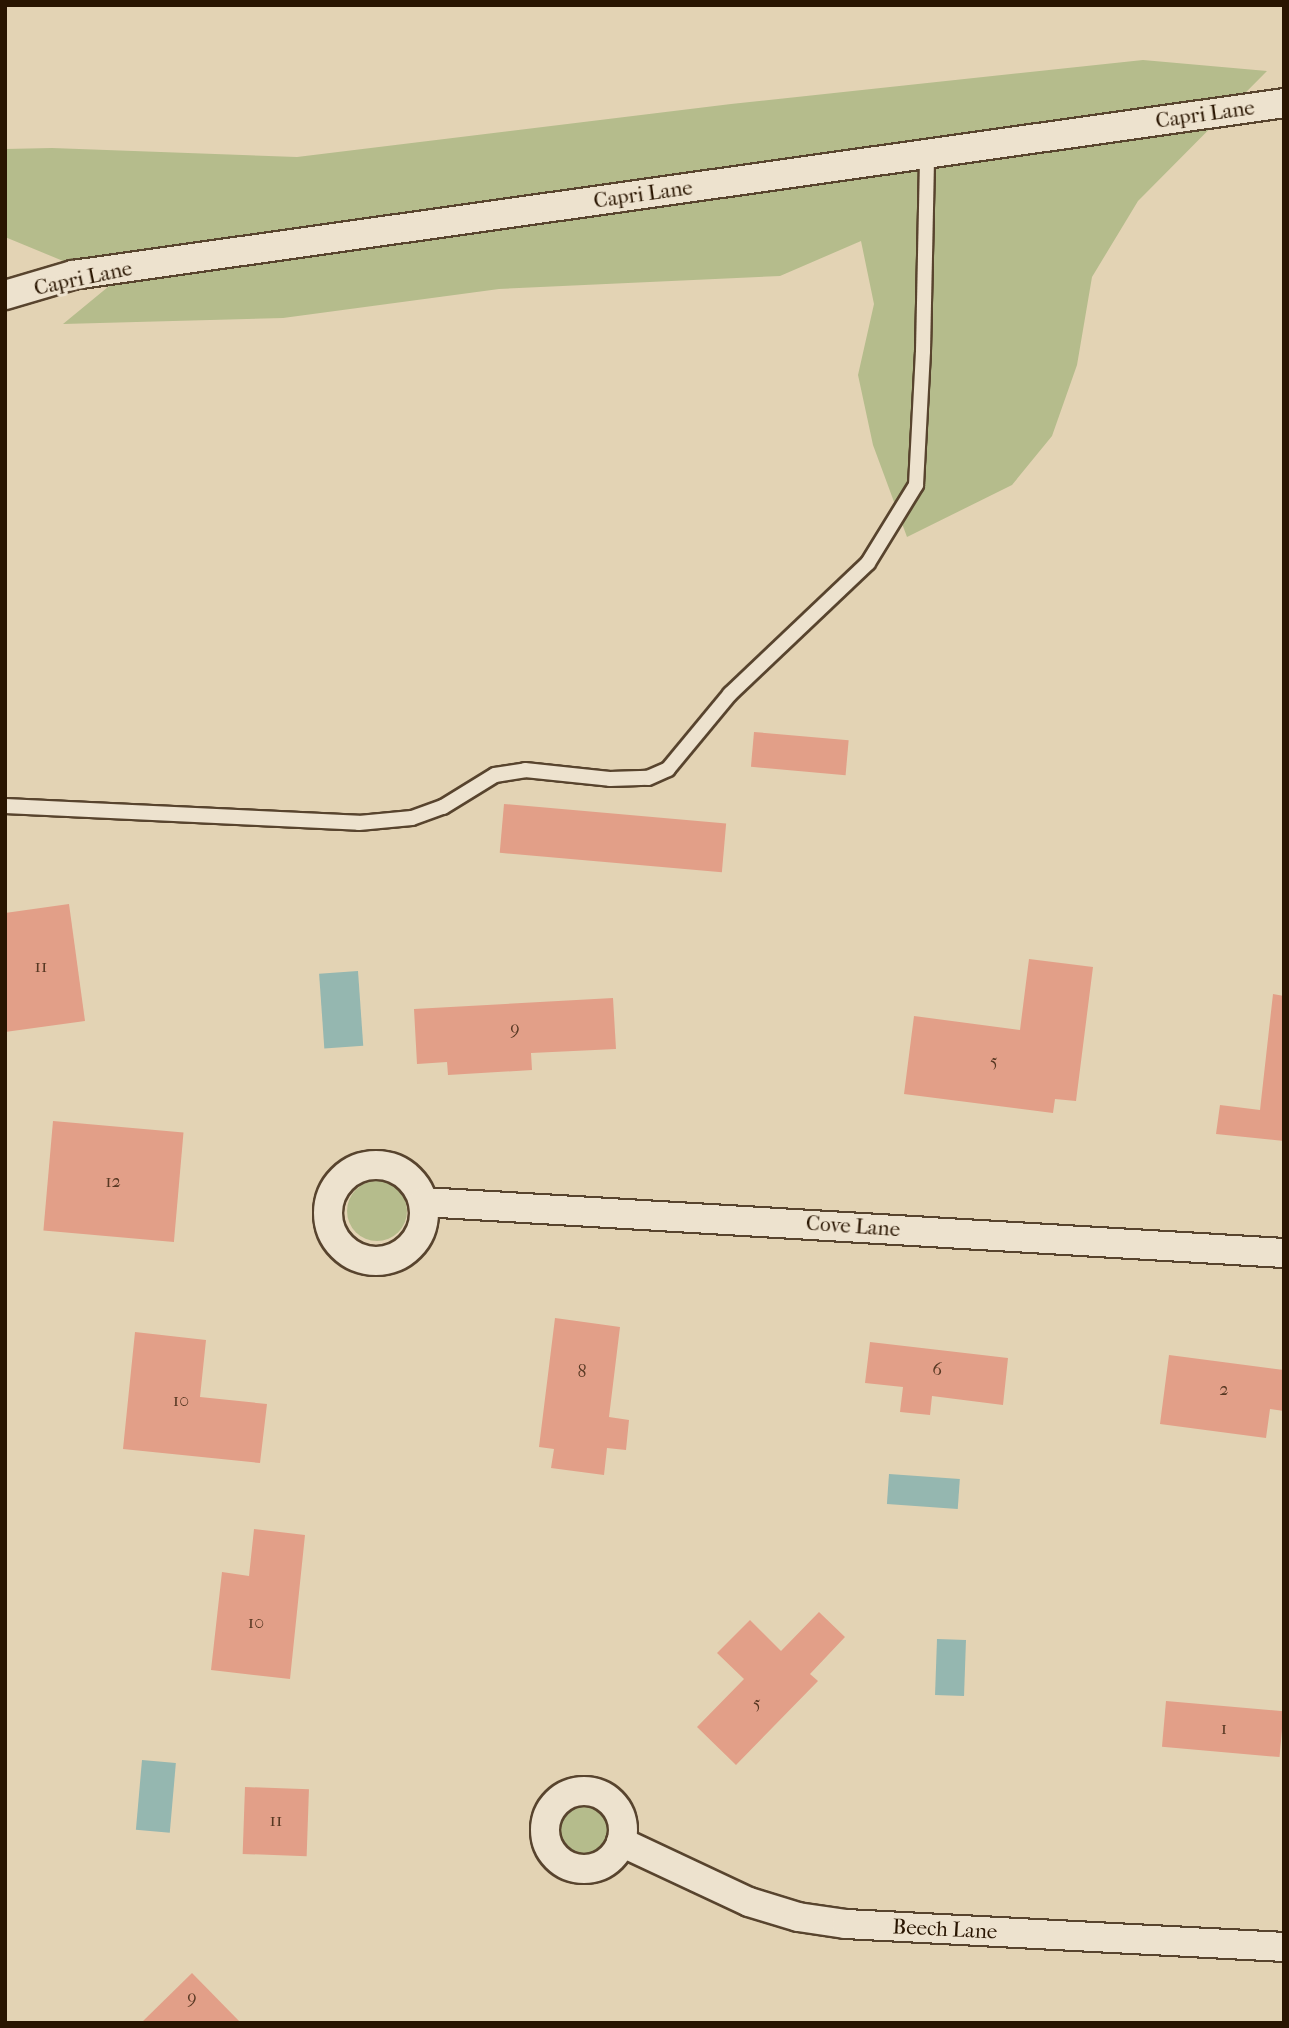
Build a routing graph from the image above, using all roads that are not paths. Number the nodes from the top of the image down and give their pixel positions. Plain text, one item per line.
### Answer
1 (1284, 103) edge
2 (927, 154) junction
3 (5, 295) edge
4 (5, 806) edge
5 (423, 1202) dead end
6 (1284, 1253) edge
7 (621, 1842) dead end
8 (1284, 1947) edge

1 - 2 street, Capri Lane
2 - 3 street, Capri Lane
2 - 4 lane
5 - 6 street, Cove Lane
7 - 8 street, Beech Lane

